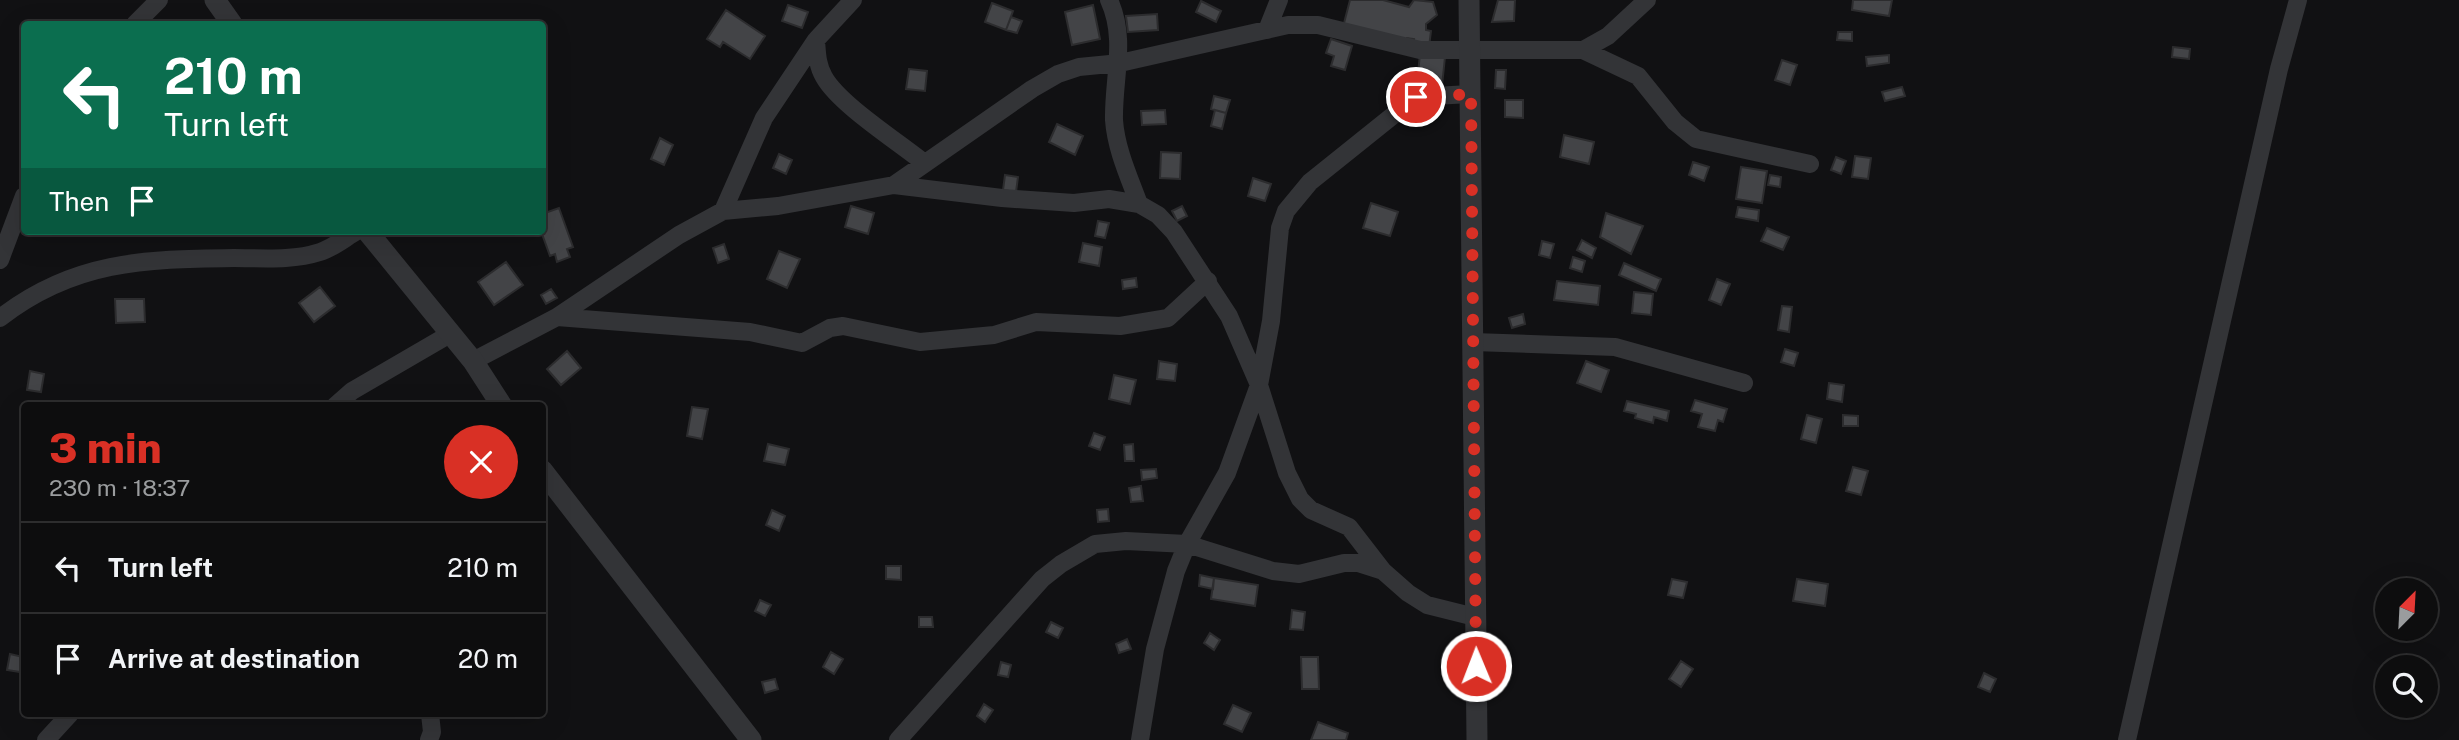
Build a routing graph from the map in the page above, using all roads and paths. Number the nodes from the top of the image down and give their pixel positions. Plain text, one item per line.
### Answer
1 (159, 0) edge
2 (215, 0) edge
3 (853, 0) edge
4 (1109, 0) edge
5 (1279, 0) edge
6 (1469, 0) edge
7 (1647, 0) edge
8 (2298, 0) edge
9 (138, 21) edge
10 (230, 21) edge
11 (1267, 30) junction
12 (816, 40) junction
13 (1470, 50) junction
14 (1583, 50) junction
15 (1120, 63) junction
16 (1471, 94) junction
17 (923, 162) junction
18 (1811, 164) dead end
19 (894, 185) junction
20 (1139, 204) junction
21 (21, 205) edge
22 (723, 211) junction
23 (350, 235) edge
24 (370, 235) edge
25 (0, 260) edge
26 (1208, 281) junction
27 (557, 317) junction
28 (0, 318) edge
29 (450, 334) junction
30 (1473, 342) junction
31 (473, 360) junction
32 (1744, 383) dead end
33 (1259, 385) junction
34 (340, 402) edge
35 (499, 402) edge
36 (546, 475) edge
37 (1187, 544) junction
38 (1383, 571) junction
39 (1475, 617) junction
40 (67, 717) edge
41 (430, 717) edge
42 (46, 740) edge
43 (429, 740) edge
44 (751, 740) edge
45 (898, 740) edge
46 (1140, 740) edge
47 (1477, 740) edge
48 (2127, 740) edge

1 - 9 street
2 - 10 street
3 - 12 street
4 - 15 street
5 - 11 street
6 - 13 street
7 - 14 street
8 - 48 street
11 - 13 street
11 - 15 street
12 - 17 street
12 - 22 street
13 - 14 street
13 - 16 street
14 - 18 street
15 - 17 street
15 - 20 street
16 - 30 street
16 - 33 street
17 - 19 street
19 - 20 street
19 - 22 street
20 - 26 street
21 - 25 street
22 - 27 street
23 - 28 street
24 - 29 street
26 - 27 street
26 - 33 street
27 - 31 street
29 - 31 street
29 - 34 street
30 - 32 street
30 - 39 street
31 - 35 street
33 - 37 street
33 - 38 street
36 - 44 street
37 - 38 street
37 - 45 street
37 - 46 street
38 - 39 street
39 - 47 street
40 - 42 street
41 - 43 street

